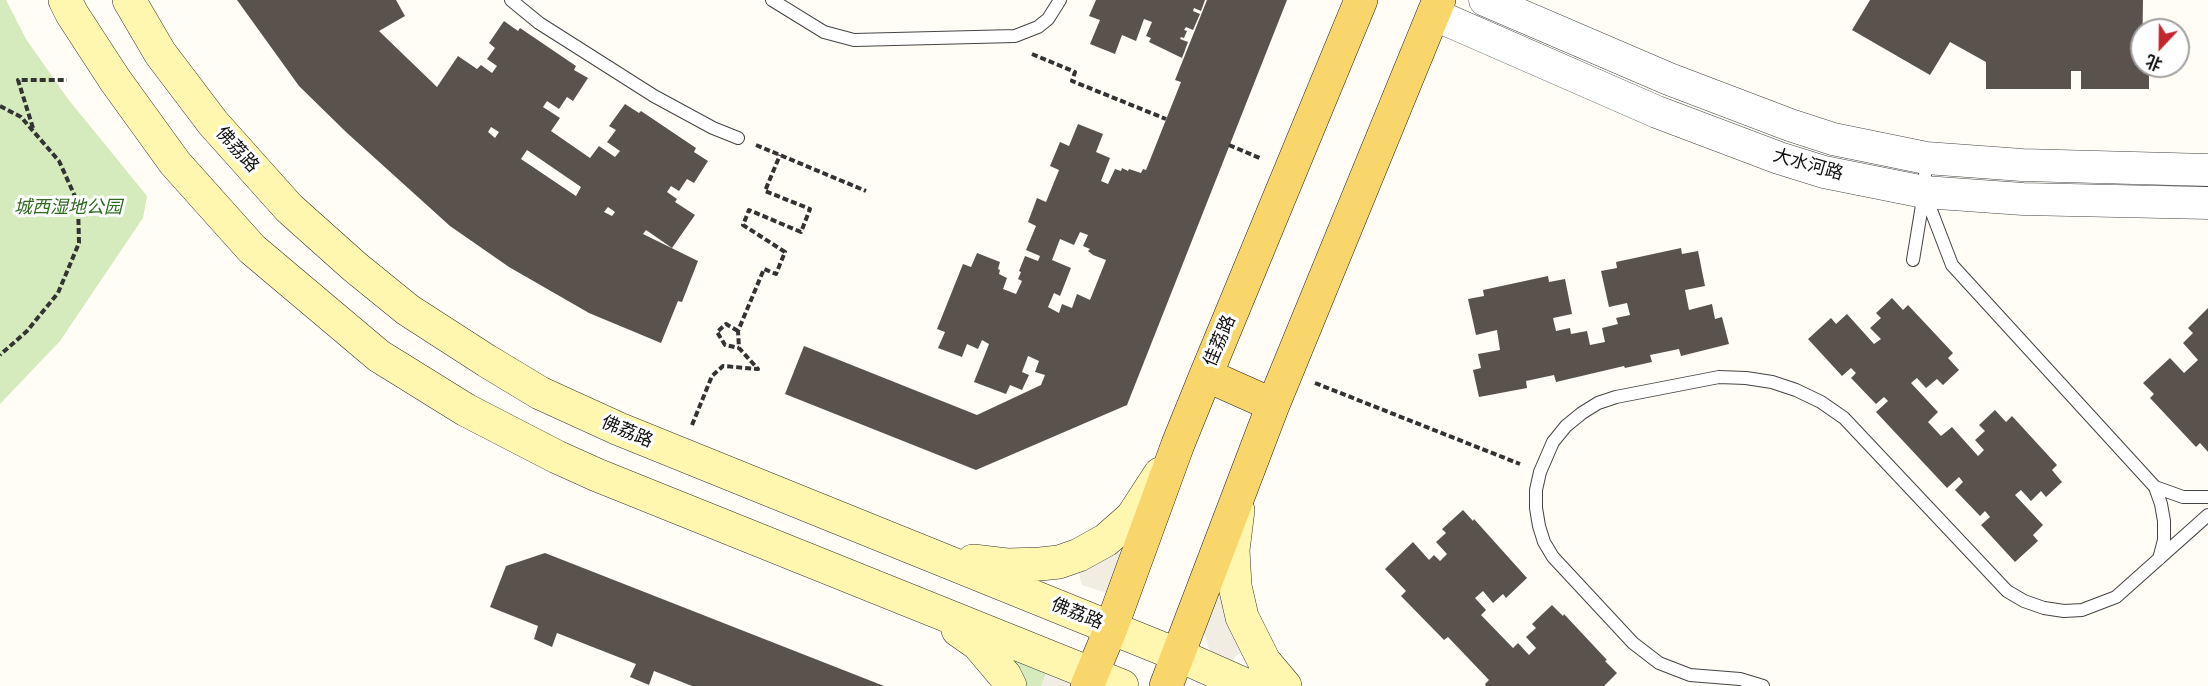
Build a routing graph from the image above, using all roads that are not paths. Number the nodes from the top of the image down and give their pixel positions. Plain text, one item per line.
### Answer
1 (65, 0) edge
2 (129, 0) edge
3 (512, 0) edge
4 (772, 0) edge
5 (1060, 0) edge
6 (1361, 0) edge
7 (1485, 0) edge
8 (1436, 7) edge
9 (738, 138) road end
10 (1926, 158) junction
11 (2208, 170) edge
12 (1924, 192) junction
13 (2208, 203) edge
14 (1913, 260) dead end
15 (1206, 375) junction
16 (1273, 405) junction
17 (1178, 444) junction
18 (2155, 487) junction
19 (1240, 489) junction
20 (2208, 497) edge
21 (2208, 515) edge
22 (930, 555) junction
23 (2159, 559) junction
24 (927, 608) junction
25 (1112, 628) junction
26 (1178, 655) junction
27 (1090, 680) edge
28 (1010, 686) edge
29 (1122, 686) edge
30 (1166, 686) edge
31 (1248, 686) edge
32 (1285, 686) edge
33 (1763, 686) edge

1 - 24 main road
2 - 22 main road, 佛荔路
3 - 9 lane
4 - 5 lane
6 - 15 main road, 佳荔路
7 - 10 street, 大水河路
8 - 12 street, 大水河路
8 - 16 main road
10 - 11 street, 大水河路
10 - 12 lane
12 - 13 street, 大水河路
12 - 14 lane
12 - 18 lane
15 - 16 main road
15 - 17 main road, 佳荔路
16 - 19 main road
17 - 22 main road
17 - 25 main road, 佳荔路
18 - 20 lane
18 - 23 lane
19 - 26 main road
19 - 32 main road
21 - 23 lane
22 - 25 main road, 佛荔路
23 - 33 lane
24 - 27 main road
24 - 28 main road
25 - 26 main road, 佛荔路
25 - 27 main road, 佳荔路
26 - 30 main road
26 - 31 main road, 佛荔路
27 - 29 main road

